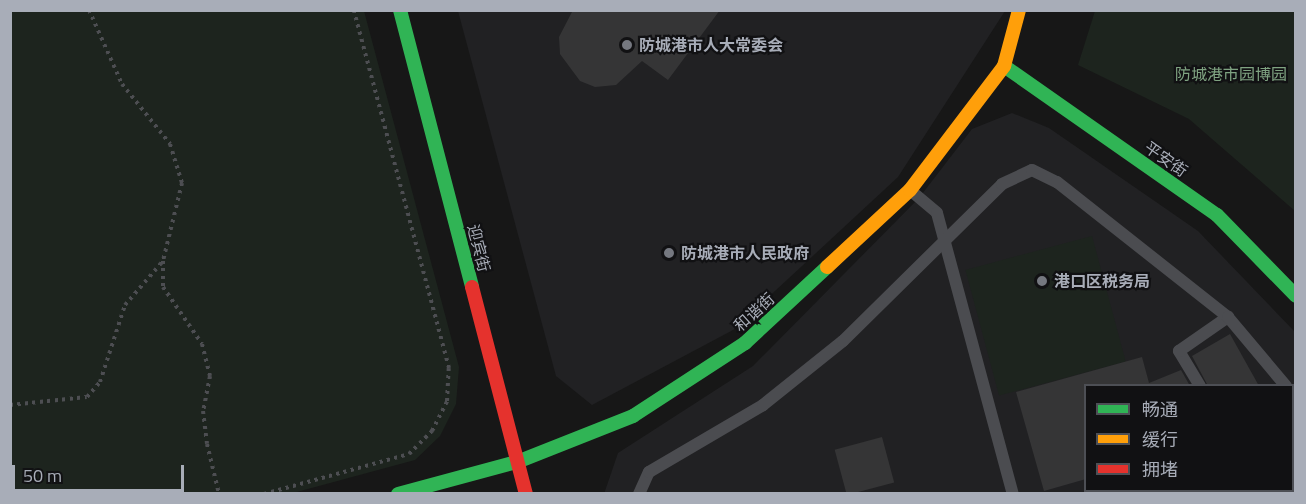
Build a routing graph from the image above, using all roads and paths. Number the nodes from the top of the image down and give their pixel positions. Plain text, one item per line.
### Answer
1 (89, 10) edge
2 (354, 10) edge
3 (400, 10) edge
4 (1019, 10) edge
5 (1004, 66) junction
6 (910, 190) junction
7 (944, 237) junction
8 (163, 261) junction
9 (1296, 296) edge
10 (1228, 317) junction
11 (1199, 384) edge
12 (1284, 384) edge
13 (10, 405) edge
14 (517, 462) junction
15 (219, 494) edge
16 (264, 494) edge
17 (398, 494) edge
18 (526, 494) edge
19 (639, 494) edge
20 (1013, 494) edge

1 - 8 path
2 - 16 path
3 - 14 street, 迎宾街
4 - 5 street, 和谐街
5 - 6 street, 和谐街
5 - 9 street, 平安街
6 - 7 lane
6 - 14 street, 和谐街
7 - 10 lane
7 - 19 lane
7 - 20 lane
8 - 13 path
8 - 15 path
10 - 11 lane
10 - 12 lane
14 - 17 street, 和谐街
14 - 18 street, 迎宾街

